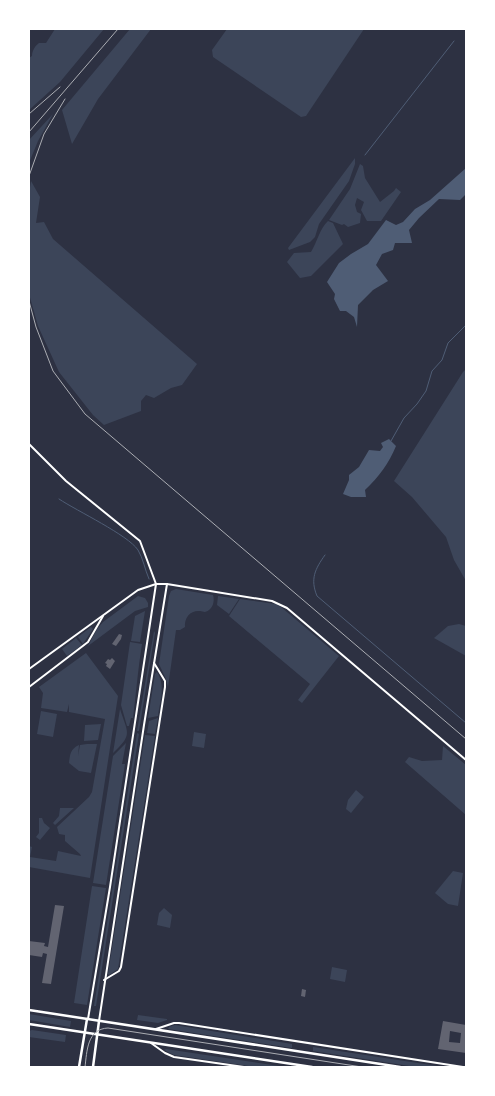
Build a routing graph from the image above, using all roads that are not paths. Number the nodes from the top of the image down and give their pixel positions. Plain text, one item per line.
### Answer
1 (29, 444) edge
2 (156, 584) junction
3 (167, 584) junction
4 (105, 614) junction
5 (91, 623) junction
6 (95, 628) junction
7 (154, 663) junction
8 (29, 669) edge
9 (29, 687) edge
10 (466, 760) edge
11 (104, 980) junction
12 (29, 1010) edge
13 (87, 1019) junction
14 (99, 1021) junction
15 (30, 1025) edge
16 (153, 1030) junction
17 (84, 1032) junction
18 (98, 1034) junction
19 (151, 1043) junction
20 (79, 1067) edge
21 (93, 1067) edge
22 (244, 1067) edge
23 (312, 1067) edge
24 (400, 1067) edge
25 (463, 1067) edge

1 - 2 street
2 - 3 street
2 - 4 street
2 - 13 street
3 - 7 street
3 - 10 street
4 - 5 street
4 - 6 street
5 - 6 street
5 - 8 street
6 - 9 street
7 - 11 street
7 - 11 street
11 - 14 street
12 - 13 main road
13 - 14 main road
13 - 17 main road
14 - 16 main road
14 - 18 main road
15 - 17 main road
16 - 24 main road
16 - 25 street
17 - 18 main road
17 - 20 main road
18 - 19 main road
18 - 21 main road
19 - 22 street
19 - 23 main road

